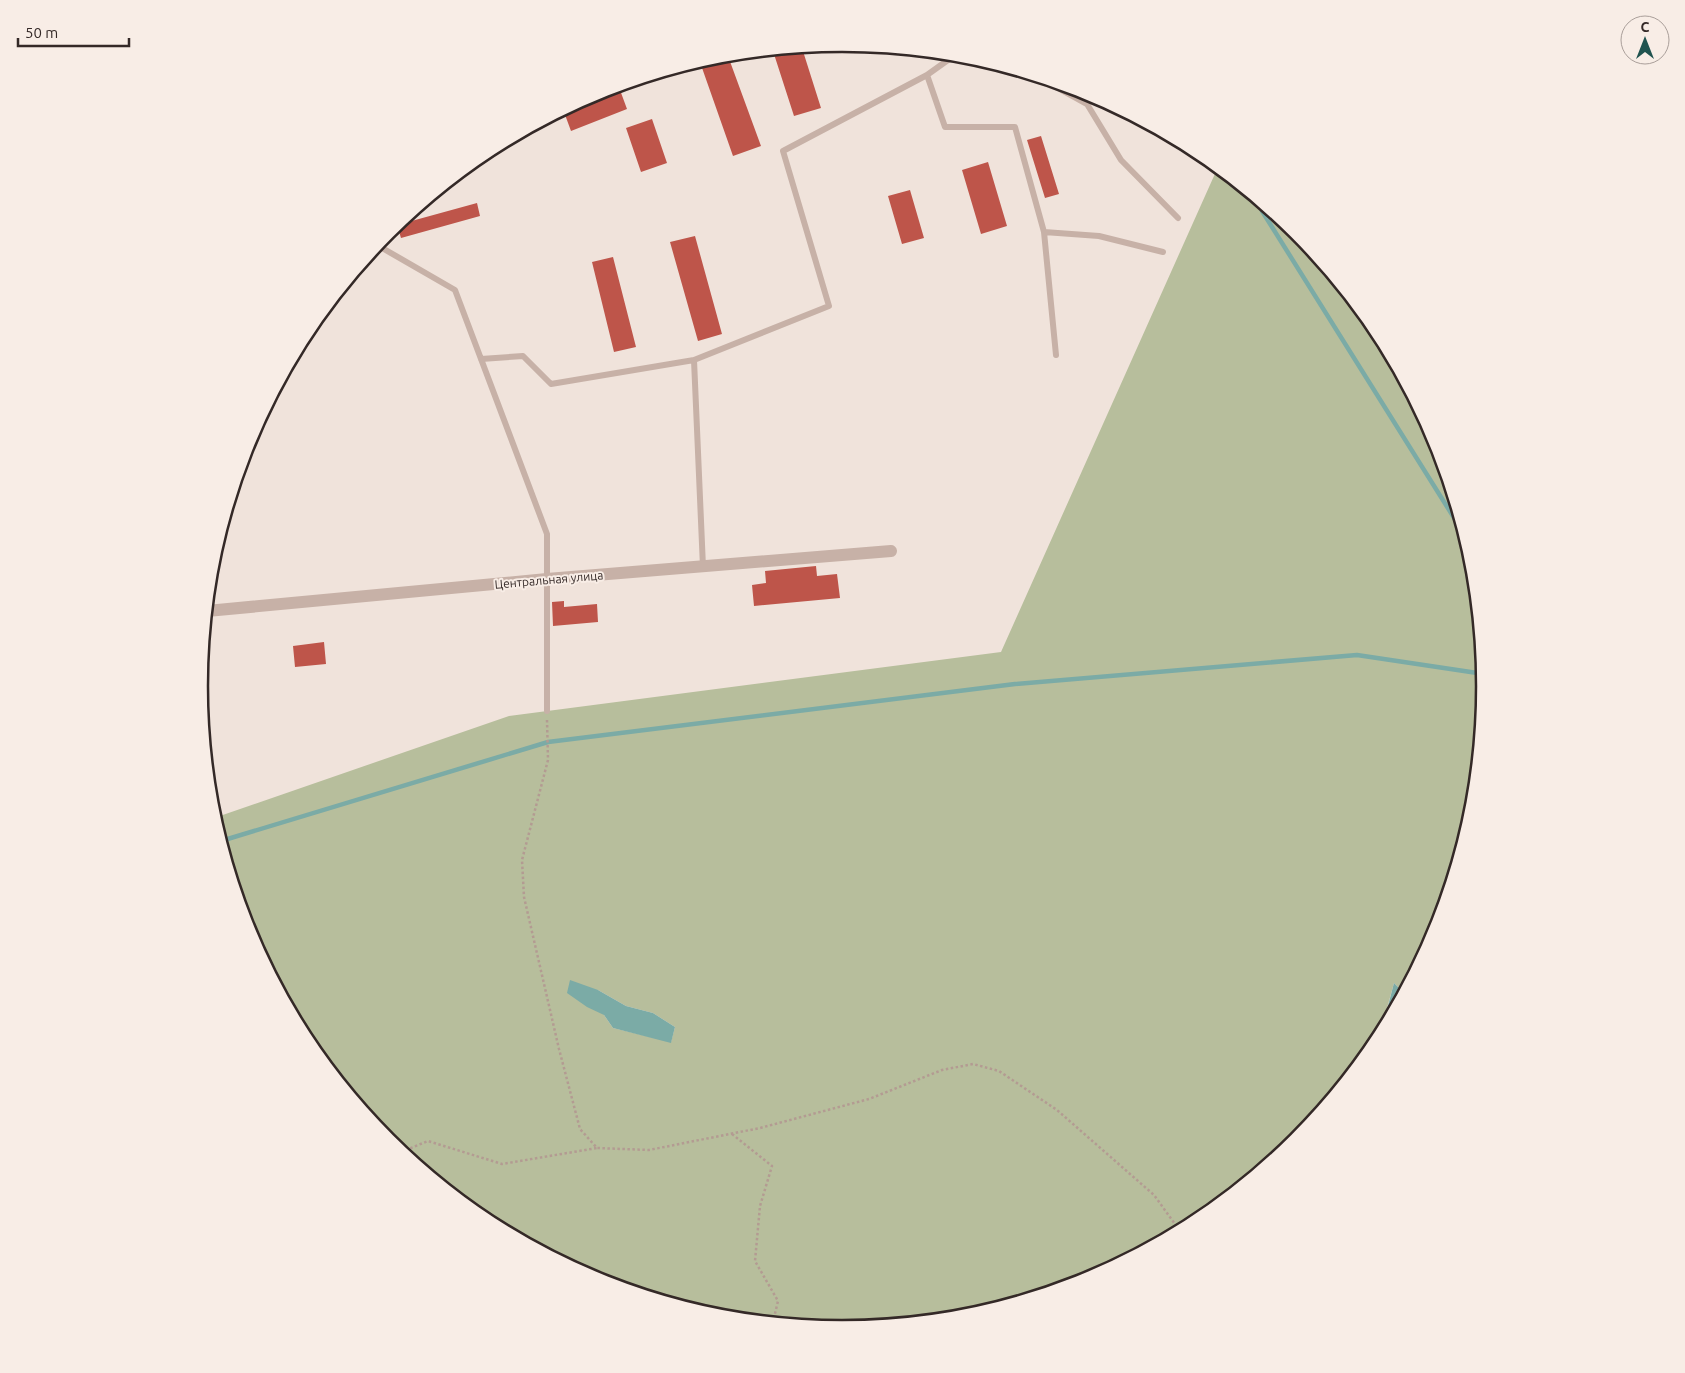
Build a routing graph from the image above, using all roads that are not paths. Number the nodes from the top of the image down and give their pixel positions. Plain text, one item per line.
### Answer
1 (946, 62) edge
2 (927, 75) junction
3 (1074, 97) edge
4 (1178, 218) dead end
5 (1044, 232) junction
6 (384, 249) edge
7 (1163, 252) dead end
8 (1056, 355) dead end
9 (481, 359) junction
10 (694, 360) junction
11 (891, 551) dead end
12 (703, 567) junction
13 (547, 579) junction
14 (213, 611) edge
15 (547, 711) road end

1 - 2 lane
2 - 5 lane
2 - 10 lane
3 - 4 lane
5 - 7 lane
5 - 8 lane
6 - 9 lane
9 - 10 lane
9 - 13 lane
10 - 12 lane
11 - 12 street, Центральная улица
12 - 13 street, Центральная улица
13 - 14 street, Центральная улица
13 - 15 lane

